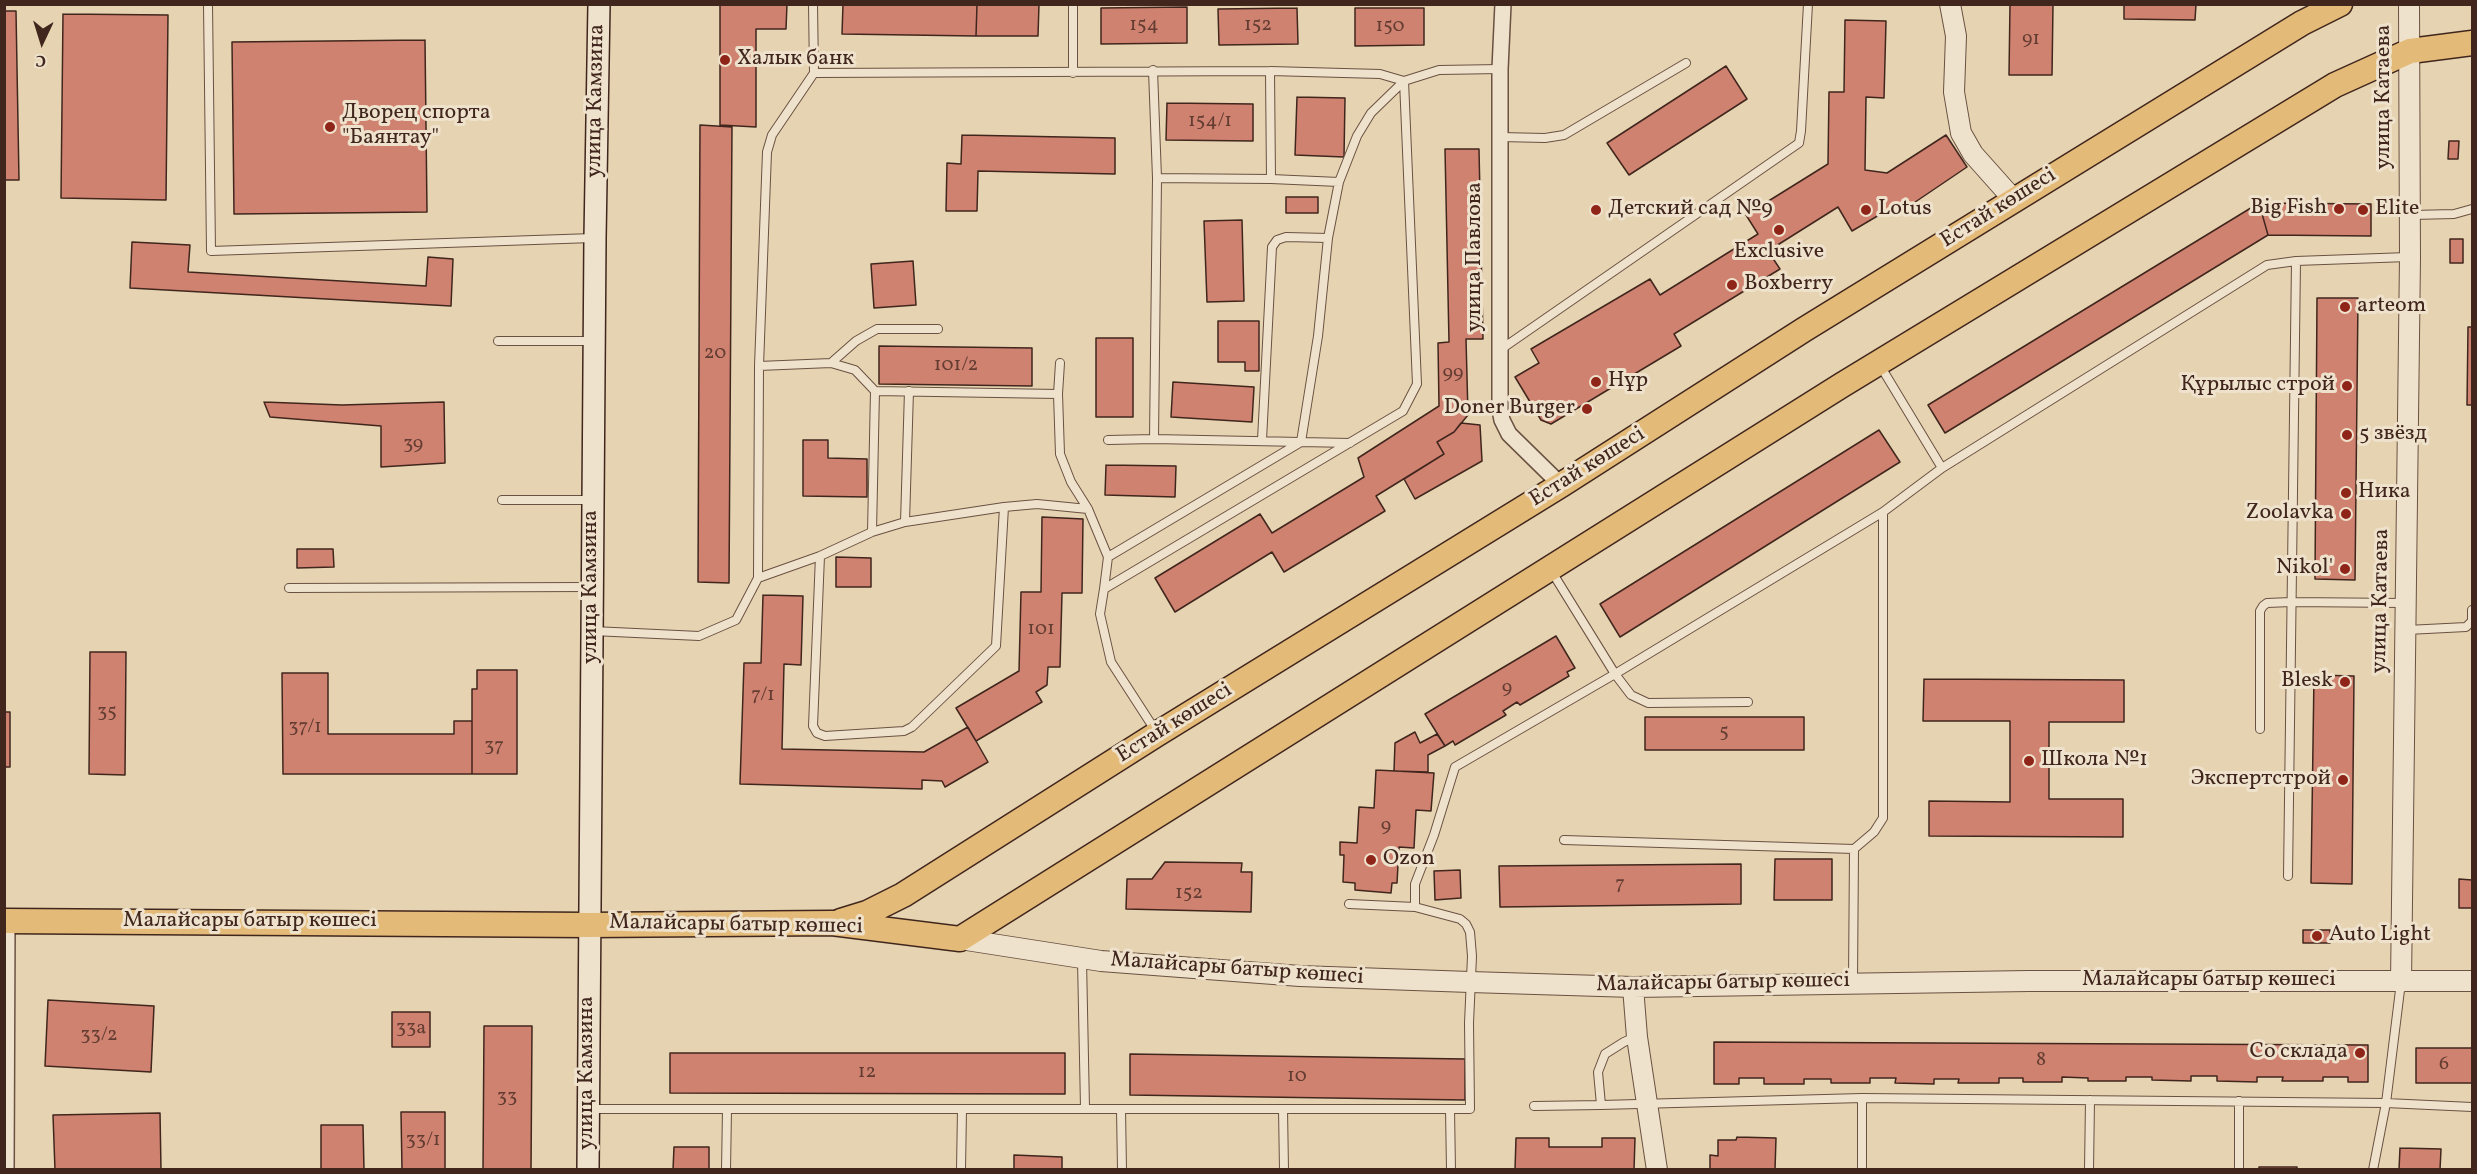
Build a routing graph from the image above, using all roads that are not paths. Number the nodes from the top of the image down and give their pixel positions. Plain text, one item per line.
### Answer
1 (208, 4) edge
2 (599, 4) edge
3 (813, 4) edge
4 (1073, 4) edge
5 (1503, 4) edge
6 (1808, 4) edge
7 (1950, 4) edge
8 (2340, 4) edge
9 (2409, 4) edge
10 (2472, 43) edge
11 (2410, 51) junction
12 (1686, 63) dead end
13 (1500, 69) junction
14 (1153, 70) junction
15 (1270, 71) junction
16 (814, 73) junction
17 (1073, 73) junction
18 (1404, 81) junction
19 (1500, 137) junction
20 (1157, 178) junction
21 (1271, 178) junction
22 (1340, 182) junction
23 (2014, 200) junction
24 (2472, 209) edge
25 (2410, 215) junction
26 (594, 238) junction
27 (1328, 238) junction
28 (2410, 257) junction
29 (2296, 261) junction
30 (938, 329) dead end
31 (498, 341) dead end
32 (594, 341) junction
33 (1500, 350) junction
34 (831, 363) junction
35 (1060, 363) dead end
36 (1878, 363) junction
37 (759, 366) junction
38 (875, 391) junction
39 (909, 392) junction
40 (1058, 394) junction
41 (1154, 439) junction
42 (1108, 440) dead end
43 (1262, 440) junction
44 (1301, 442) junction
45 (1350, 443) junction
46 (1942, 468) junction
47 (1561, 485) junction
48 (502, 500) dead end
49 (592, 500) junction
50 (1004, 507) junction
51 (1088, 509) junction
52 (1883, 512) junction
53 (905, 522) junction
54 (872, 532) junction
55 (820, 556) junction
56 (1108, 557) junction
57 (1549, 568) junction
58 (758, 578) junction
59 (592, 586) junction
60 (289, 588) dead end
61 (1104, 589) junction
62 (2291, 602) junction
63 (2406, 603) junction
64 (2472, 610) edge
65 (2406, 630) junction
66 (592, 631) junction
67 (1615, 674) junction
68 (1748, 702) dead end
69 (2260, 729) dead end
70 (1157, 734) junction
71 (1564, 840) dead end
72 (1854, 849) junction
73 (2288, 876) dead end
74 (1349, 904) dead end
75 (1415, 908) junction
76 (6, 921) edge
77 (832, 923) junction
78 (589, 925) junction
79 (960, 939) junction
80 (1082, 959) junction
81 (2472, 981) edge
82 (1470, 982) junction
83 (1853, 982) junction
84 (2401, 982) junction
85 (1633, 987) junction
86 (1637, 1037) junction
87 (1862, 1098) junction
88 (2090, 1100) junction
89 (2239, 1101) junction
90 (2386, 1103) junction
91 (1648, 1104) junction
92 (1600, 1105) junction
93 (1534, 1106) dead end
94 (2472, 1107) edge
95 (588, 1108) junction
96 (962, 1108) junction
97 (1085, 1108) junction
98 (727, 1109) junction
99 (1121, 1109) junction
100 (1283, 1109) junction
101 (1450, 1109) junction
102 (6, 1170) edge
103 (588, 1170) edge
104 (726, 1170) edge
105 (961, 1170) edge
106 (1122, 1170) edge
107 (1284, 1170) edge
108 (1451, 1170) edge
109 (1657, 1170) edge
110 (1862, 1170) edge
111 (2089, 1170) edge
112 (2240, 1170) edge
113 (2373, 1170) edge

1 - 26 lane
2 - 26 main road, улица Камзина
3 - 16 lane
4 - 17 lane
5 - 13 street, улица Павлова
6 - 33 lane
7 - 23 street
8 - 23 main road, Естай көшесі
9 - 11 street, улица Катаева
10 - 11 main road
11 - 25 street, улица Катаева
11 - 36 main road
12 - 19 lane
13 - 18 lane
13 - 19 street, улица Павлова
14 - 15 lane
14 - 17 lane
14 - 20 lane
15 - 18 lane
15 - 21 lane
16 - 17 lane
16 - 37 lane
18 - 22 lane
18 - 45 lane
19 - 33 street, улица Павлова
20 - 21 lane
20 - 41 lane
21 - 22 lane
22 - 27 lane
23 - 47 main road, Естай көшесі
24 - 25 lane
25 - 28 street, улица Катаева
26 - 32 main road, улица Камзина
27 - 43 lane
27 - 44 lane
28 - 29 lane
28 - 63 street, улица Катаева
29 - 46 lane
29 - 62 lane
30 - 34 lane
31 - 32 lane
32 - 49 main road, улица Камзина
33 - 47 street, улица Павлова
34 - 37 lane
34 - 38 lane
35 - 40 lane
36 - 46 lane
36 - 57 main road
37 - 58 lane
38 - 39 lane
38 - 54 lane
39 - 40 lane
39 - 53 lane
40 - 51 lane
41 - 42 lane
41 - 43 lane
43 - 44 lane
44 - 45 lane
44 - 56 lane
45 - 61 lane
46 - 52 lane
47 - 70 main road, Естай көшесі
48 - 49 lane
49 - 59 main road, улица Камзина
50 - 51 lane
50 - 53 lane
50 - 55 lane
51 - 56 lane
52 - 67 lane
52 - 72 lane
53 - 54 lane
54 - 55 lane
55 - 58 lane
56 - 61 lane
57 - 67 lane
57 - 79 main road
58 - 66 lane
59 - 60 lane
59 - 66 main road, улица Камзина
61 - 70 lane
62 - 63 lane
62 - 69 lane
62 - 73 lane
63 - 65 street, улица Катаева
64 - 65 lane
65 - 84 street, улица Катаева
66 - 78 main road, улица Камзина
67 - 68 lane
67 - 75 lane
70 - 77 main road, Естай көшесі
71 - 72 lane
72 - 83 lane
74 - 75 lane
75 - 82 lane
76 - 78 main road, Малайсары батыр көшесі
76 - 102 street
77 - 78 main road, Малайсары батыр көшесі
77 - 79 main road, Малайсары батыр көшесі
78 - 95 main road, улица Камзина
79 - 80 street, Малайсары батыр көшесі
80 - 82 street, Малайсары батыр көшесі
80 - 97 lane
81 - 84 street, Малайсары батыр көшесі
82 - 85 street, Малайсары батыр көшесі
82 - 101 lane
83 - 84 street, Малайсары батыр көшесі
83 - 85 street, Малайсары батыр көшесі
84 - 90 lane
85 - 86 street
86 - 91 street
86 - 92 lane
87 - 88 lane
87 - 91 lane
87 - 110 lane
88 - 89 lane
88 - 111 lane
89 - 90 lane
89 - 112 lane
90 - 94 lane
90 - 113 lane
91 - 92 lane
91 - 109 street
92 - 93 lane
95 - 98 lane
95 - 103 main road, улица Камзина
96 - 97 lane
96 - 98 lane
96 - 105 lane
97 - 99 lane
98 - 104 lane
99 - 100 lane
99 - 106 lane
100 - 101 lane
100 - 107 lane
101 - 108 lane

